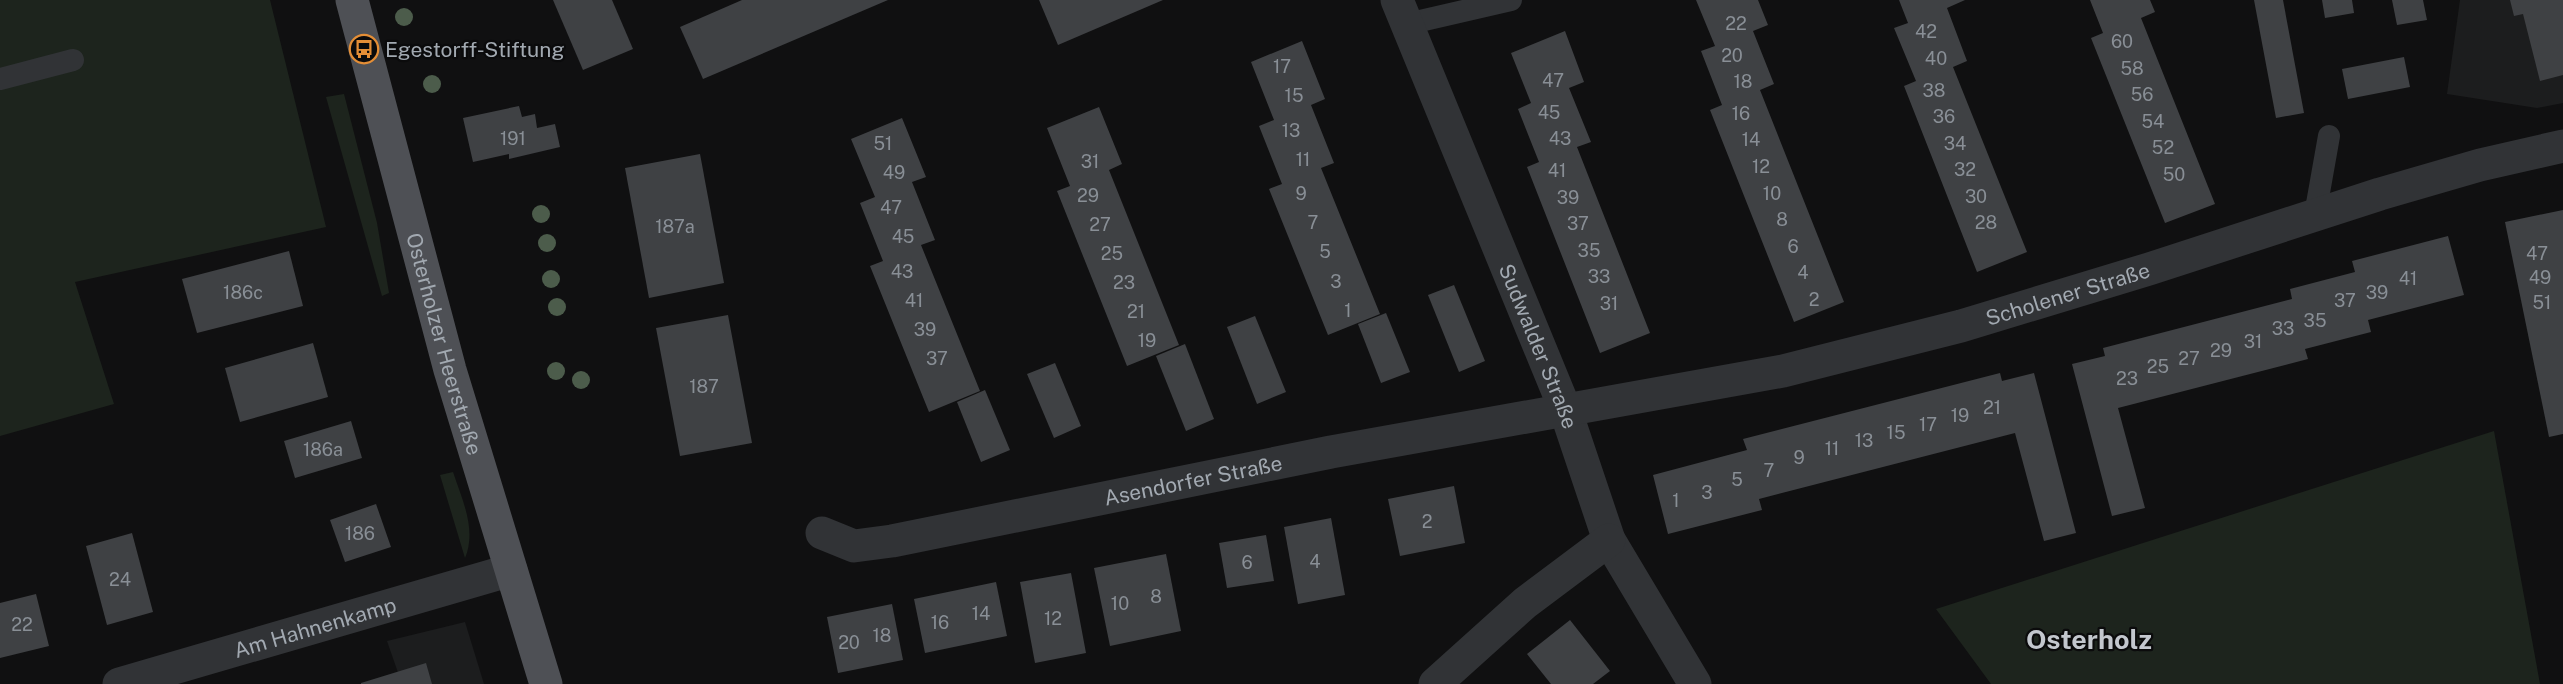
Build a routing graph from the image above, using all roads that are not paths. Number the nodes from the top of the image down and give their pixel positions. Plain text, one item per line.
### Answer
1 (352, 0) edge
2 (1511, 0) edge
3 (1402, 12) edge
4 (73, 60) dead end
5 (0, 79) edge
6 (2329, 136) dead end
7 (2563, 146) edge
8 (2315, 215) junction
9 (1566, 409) junction
10 (822, 533) dead end
11 (1609, 540) junction
12 (511, 570) junction
13 (119, 684) edge
14 (546, 684) edge
15 (1435, 684) edge
16 (1695, 684) edge

1 - 12 main road, Osterholzer Heerstraße
2 - 3 lane
3 - 9 street, Sudwalder Straße
4 - 5 lane
6 - 8 lane
7 - 8 street, Scholener Straße
8 - 9 street, Scholener Straße
9 - 10 street, Asendorfer Straße
9 - 11 street, Sudwalder Straße
11 - 15 street
11 - 16 street, Sudwalder Straße
12 - 13 street, Am Hahnenkamp
12 - 14 main road, Osterholzer Heerstraße

